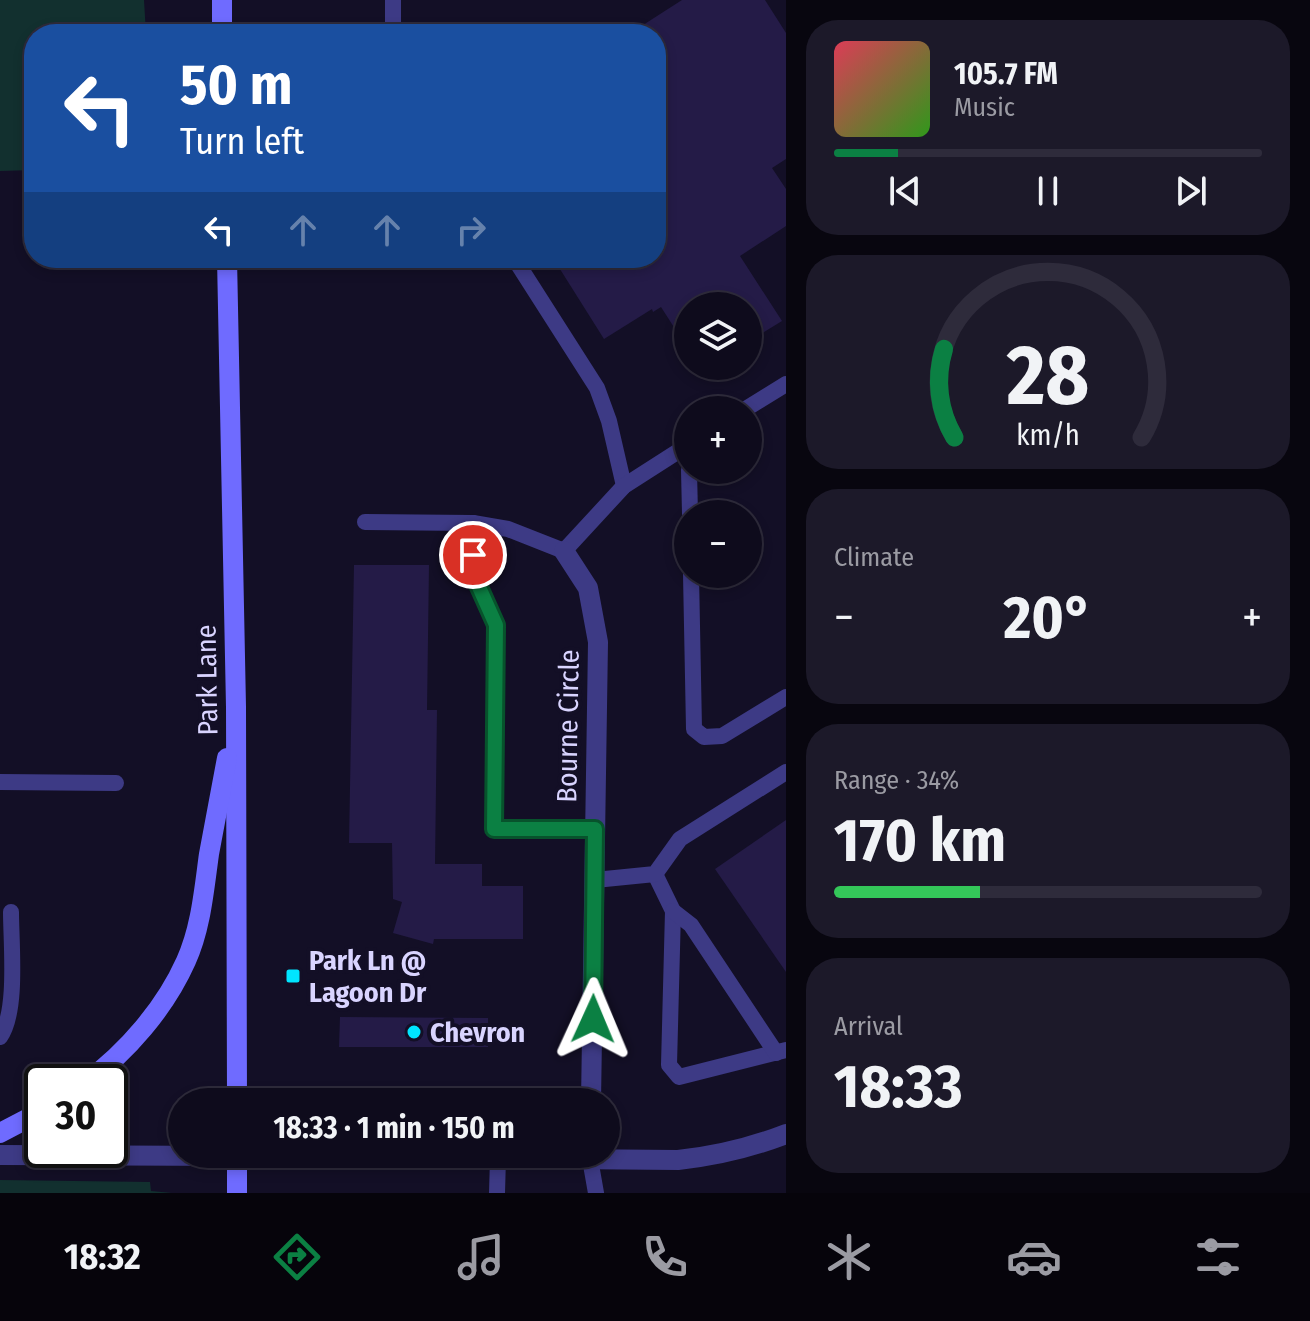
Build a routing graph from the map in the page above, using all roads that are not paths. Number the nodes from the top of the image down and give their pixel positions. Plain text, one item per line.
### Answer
1 (222, 0) edge
2 (393, 0) edge
3 (222, 24) edge
4 (393, 24) edge
5 (227, 268) edge
6 (520, 268) edge
7 (786, 384) edge
8 (762, 399) edge
9 (674, 454) edge
10 (624, 486) junction
11 (365, 522) dead end
12 (473, 523) junction
13 (564, 551) junction
14 (691, 588) edge
15 (786, 697) edge
16 (236, 707) junction
17 (786, 772) edge
18 (0, 782) edge
19 (116, 783) dead end
20 (595, 829) junction
21 (655, 874) junction
22 (595, 880) junction
23 (673, 911) junction
24 (11, 912) dead end
25 (0, 1037) edge
26 (781, 1051) edge
27 (106, 1064) edge
28 (237, 1088) edge
29 (591, 1088) edge
30 (24, 1120) edge
31 (0, 1133) edge
32 (786, 1134) edge
33 (0, 1155) edge
34 (168, 1155) edge
35 (620, 1157) edge
36 (237, 1168) edge
37 (498, 1168) edge
38 (592, 1168) edge
39 (237, 1193) edge
40 (497, 1193) edge
41 (596, 1193) edge

1 - 3 main road
2 - 4 lane
5 - 16 main road, Park Lane
6 - 10 lane
7 - 8 lane
9 - 10 lane
10 - 13 lane
11 - 12 lane
12 - 13 lane
12 - 20 lane
13 - 20 street, Bourne Circle
14 - 15 lane
16 - 27 main road
16 - 28 main road, Park Lane
17 - 21 lane
18 - 19 lane
20 - 22 street, Bourne Circle
21 - 22 lane
21 - 23 lane
22 - 29 street, Bourne Circle
23 - 26 lane
23 - 26 lane
24 - 25 lane
30 - 31 main road
32 - 35 street
33 - 34 street
36 - 39 main road
37 - 40 lane
38 - 41 lane

